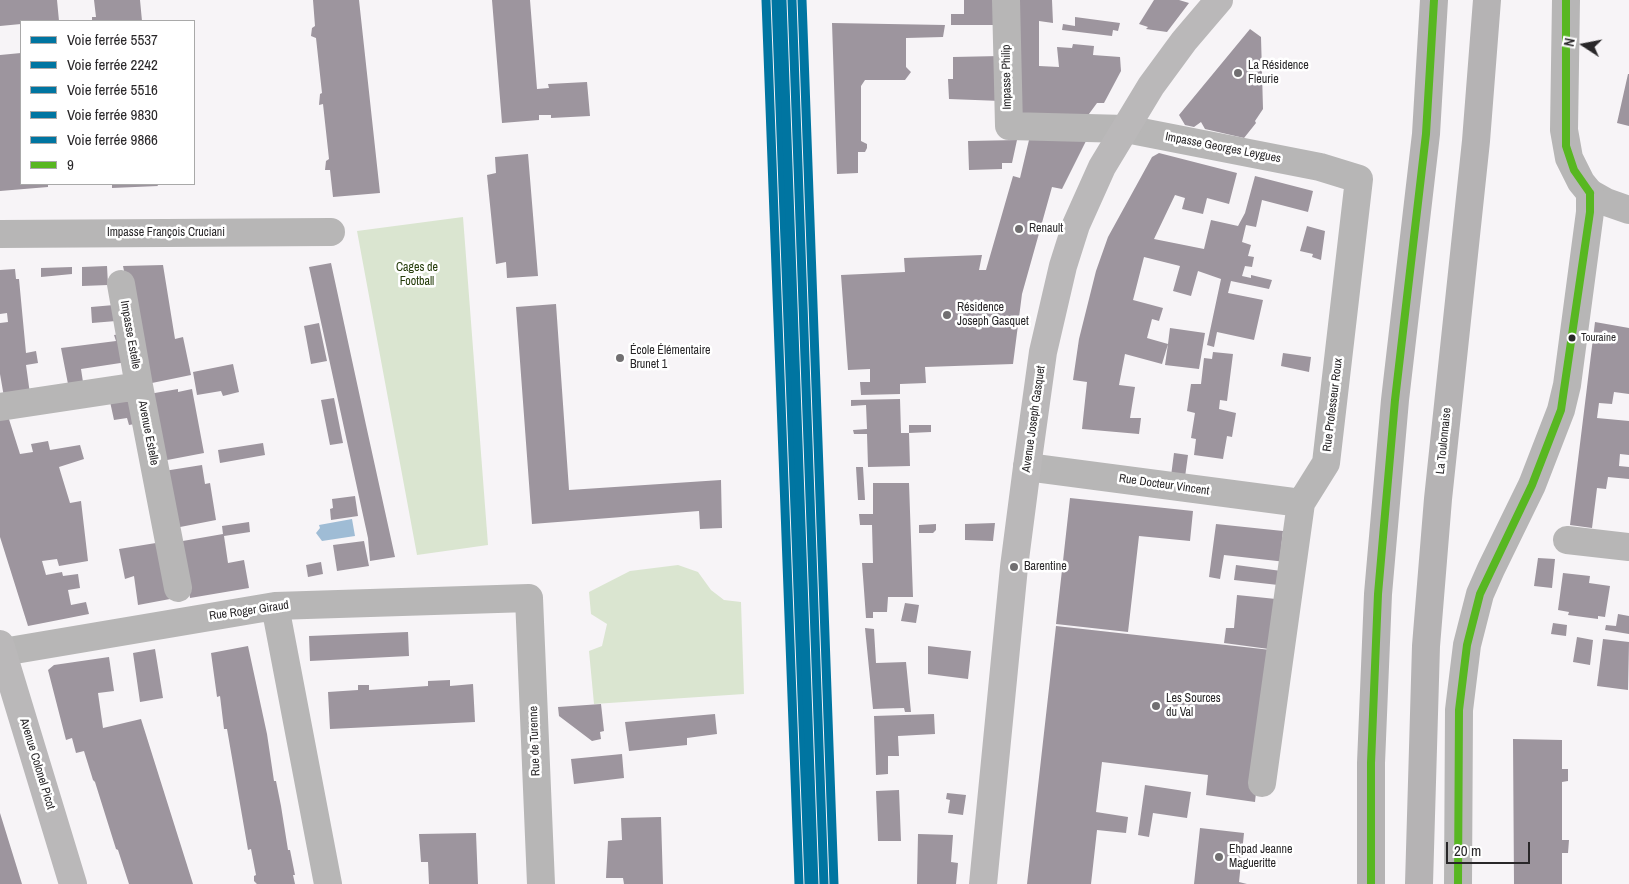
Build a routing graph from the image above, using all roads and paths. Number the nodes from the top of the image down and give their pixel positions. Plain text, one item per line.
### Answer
1 (1006, 0) edge
2 (1219, 0) edge
3 (1434, 0) edge
4 (1487, 0) edge
5 (1566, 0) edge
6 (1126, 129) junction
7 (1320, 167) joint
8 (1590, 193) junction
9 (1629, 210) edge
10 (331, 232) dead end
11 (0, 234) edge
12 (121, 284) dead end
13 (139, 386) junction
14 (0, 407) edge
15 (1027, 467) junction
16 (1301, 503) junction
17 (1567, 540) dead end
18 (1629, 547) edge
19 (178, 588) dead end
20 (529, 598) joint
21 (275, 606) junction
22 (1, 648) edge
23 (1262, 783) dead end
24 (74, 884) edge
25 (328, 884) edge
26 (541, 884) edge
27 (983, 884) edge
28 (1371, 884) edge
29 (1419, 884) edge
30 (1458, 884) edge

1 - 6 street, Impasse Philip
2 - 6 main road, Avenue Joseph Gasquet
3 - 28 highway
4 - 29 highway, La Toulonnaise
5 - 8 street
6 - 7 street, Impasse Georges Leygues
6 - 15 main road, Avenue Joseph Gasquet
7 - 16 street, Rue Professeur Roux
8 - 9 street
8 - 30 street
10 - 11 street, Impasse François Cruciani
12 - 13 street, Impasse Estelle
13 - 14 street, Avenue Estelle
13 - 19 street, Avenue Estelle
15 - 16 street, Rue Docteur Vincent
15 - 27 main road, Avenue Joseph Gasquet
16 - 23 street, Rue Professeur Roux
17 - 18 street
20 - 21 street, Rue Roger Giraud
20 - 26 street, Rue de Turenne
21 - 22 street, Rue Roger Giraud
21 - 25 street
22 - 24 main road, Avenue Colonel Picot

